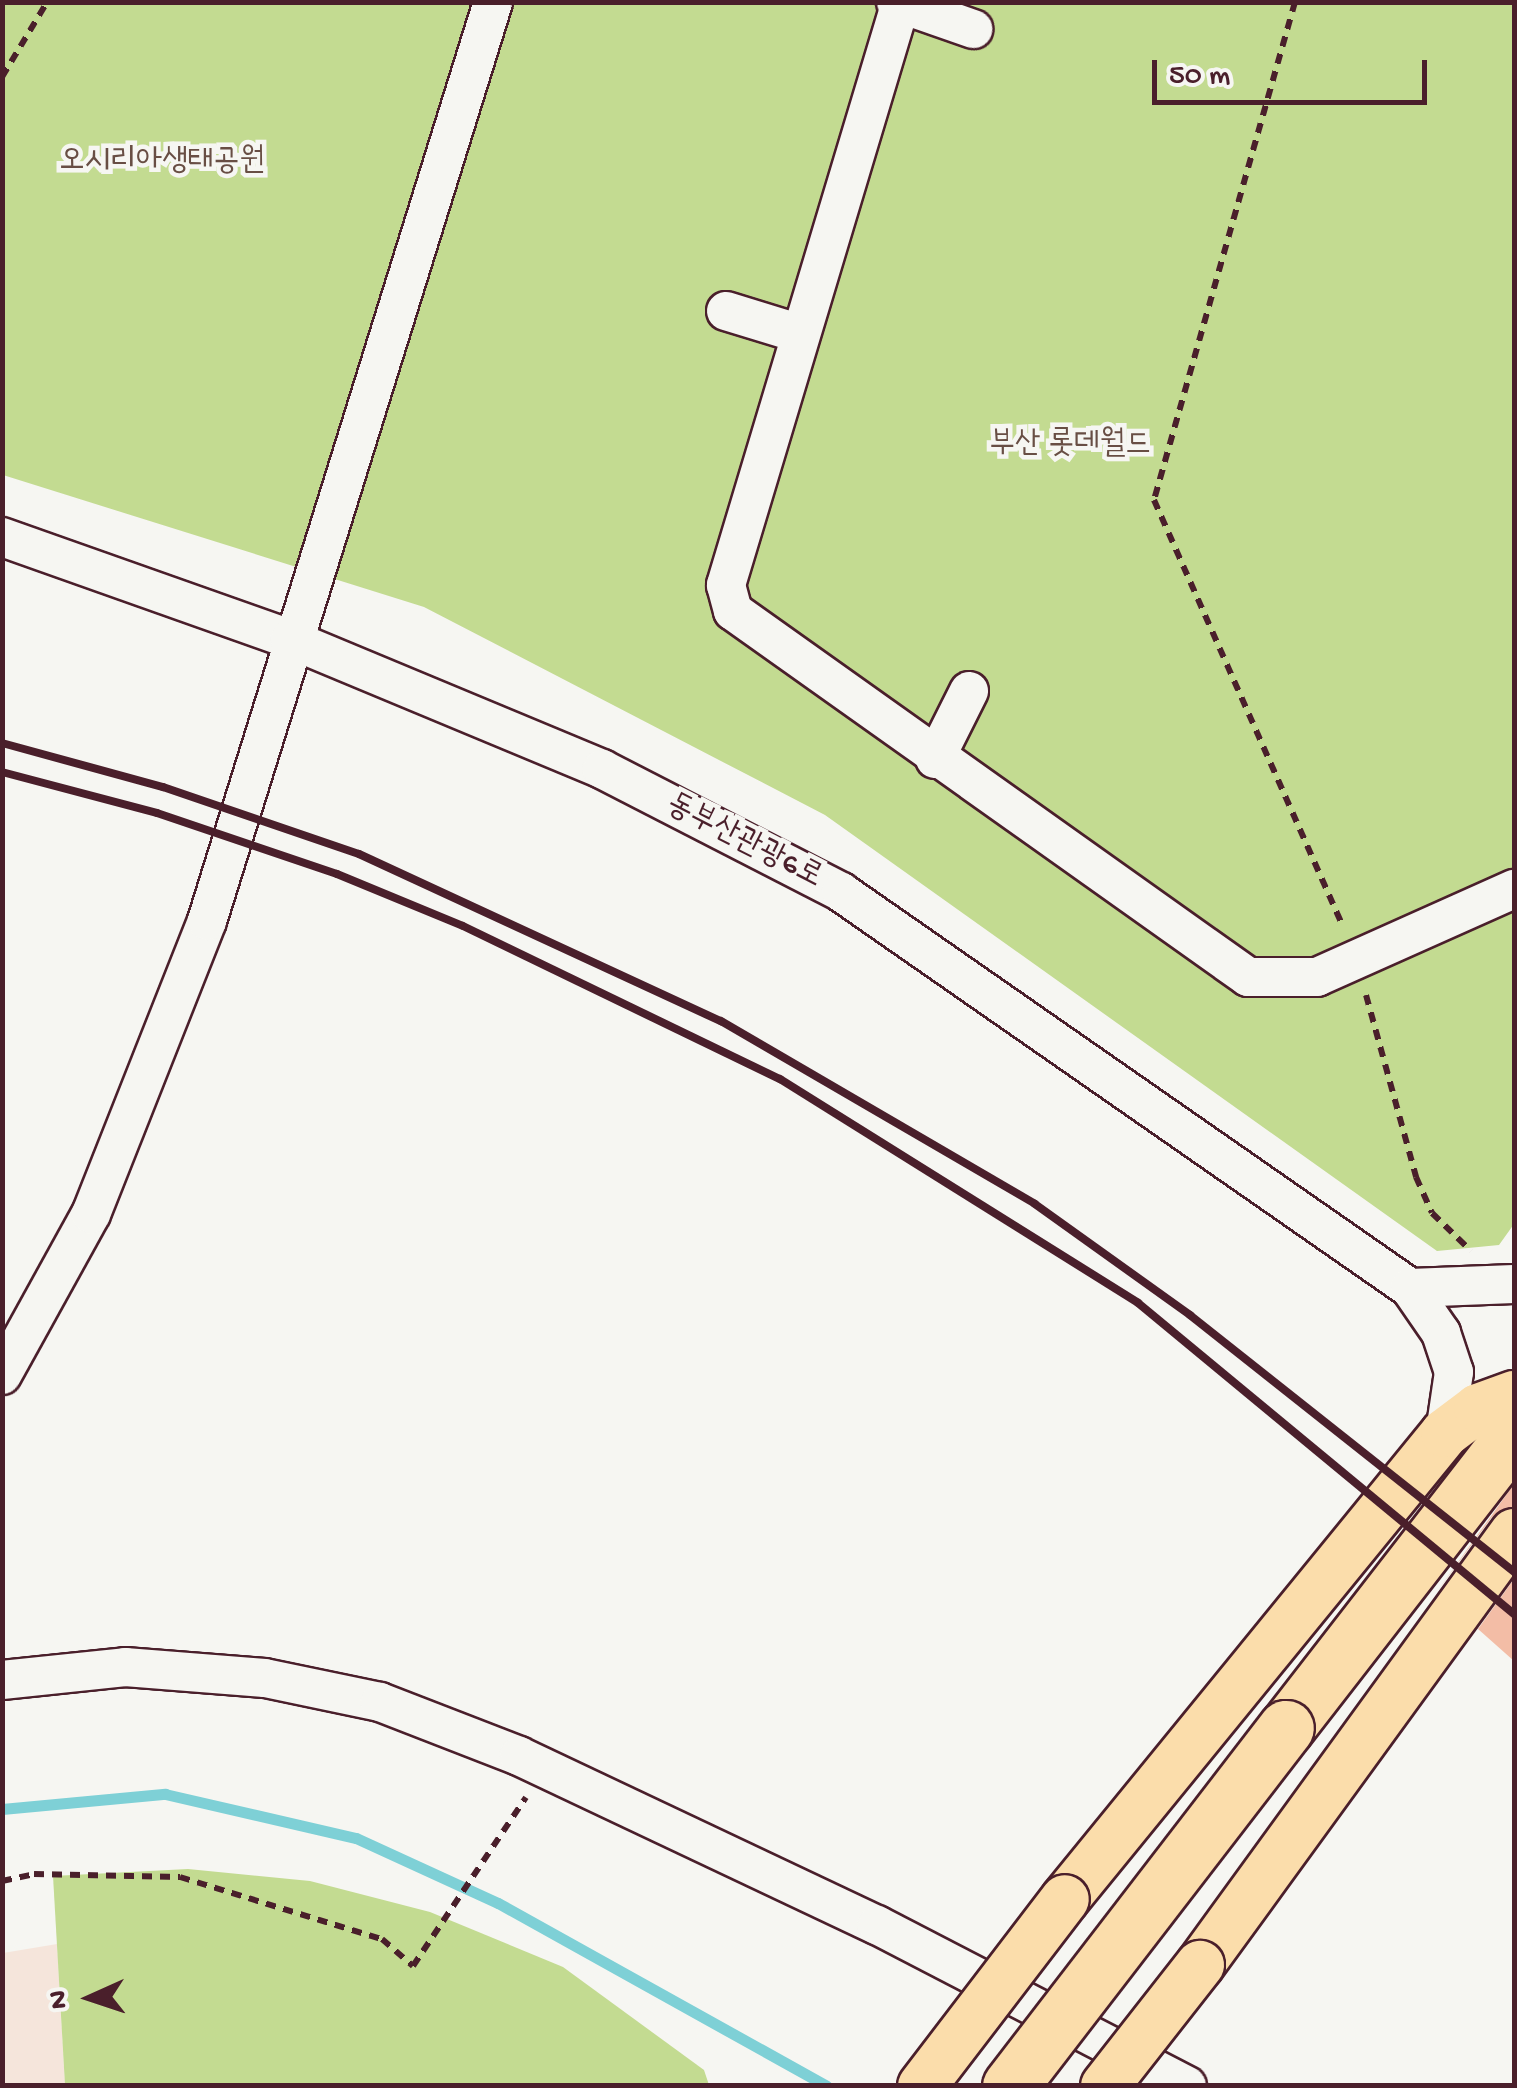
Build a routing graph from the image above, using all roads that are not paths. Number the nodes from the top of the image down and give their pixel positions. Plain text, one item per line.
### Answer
1 (493, 2) edge
2 (899, 3) edge
3 (973, 29) dead end
4 (726, 311) dead end
5 (801, 334) junction
6 (2, 537) edge
7 (290, 639) junction
8 (968, 691) dead end
9 (935, 759) junction
10 (1514, 889) edge
11 (1514, 1284) edge
12 (1410, 1288) junction
13 (2, 1374) edge
14 (1514, 1395) edge
15 (1445, 1433) junction
16 (1514, 1434) edge
17 (1514, 1533) edge
18 (2, 1680) edge
19 (922, 2086) edge
20 (1010, 2086) edge
21 (1106, 2086) edge
22 (1187, 2086) edge

1 - 7 street
2 - 3 street
2 - 5 street
4 - 5 street
5 - 9 street
6 - 7 street, 동부산관광6로
7 - 12 street, 동부산관광6로
7 - 13 street
8 - 9 street
9 - 10 street
11 - 12 street
12 - 15 street, 동부산관광6로
14 - 15 main road
15 - 19 main road, bridge
16 - 20 highway, bridge
17 - 21 main road, bridge
18 - 22 street

